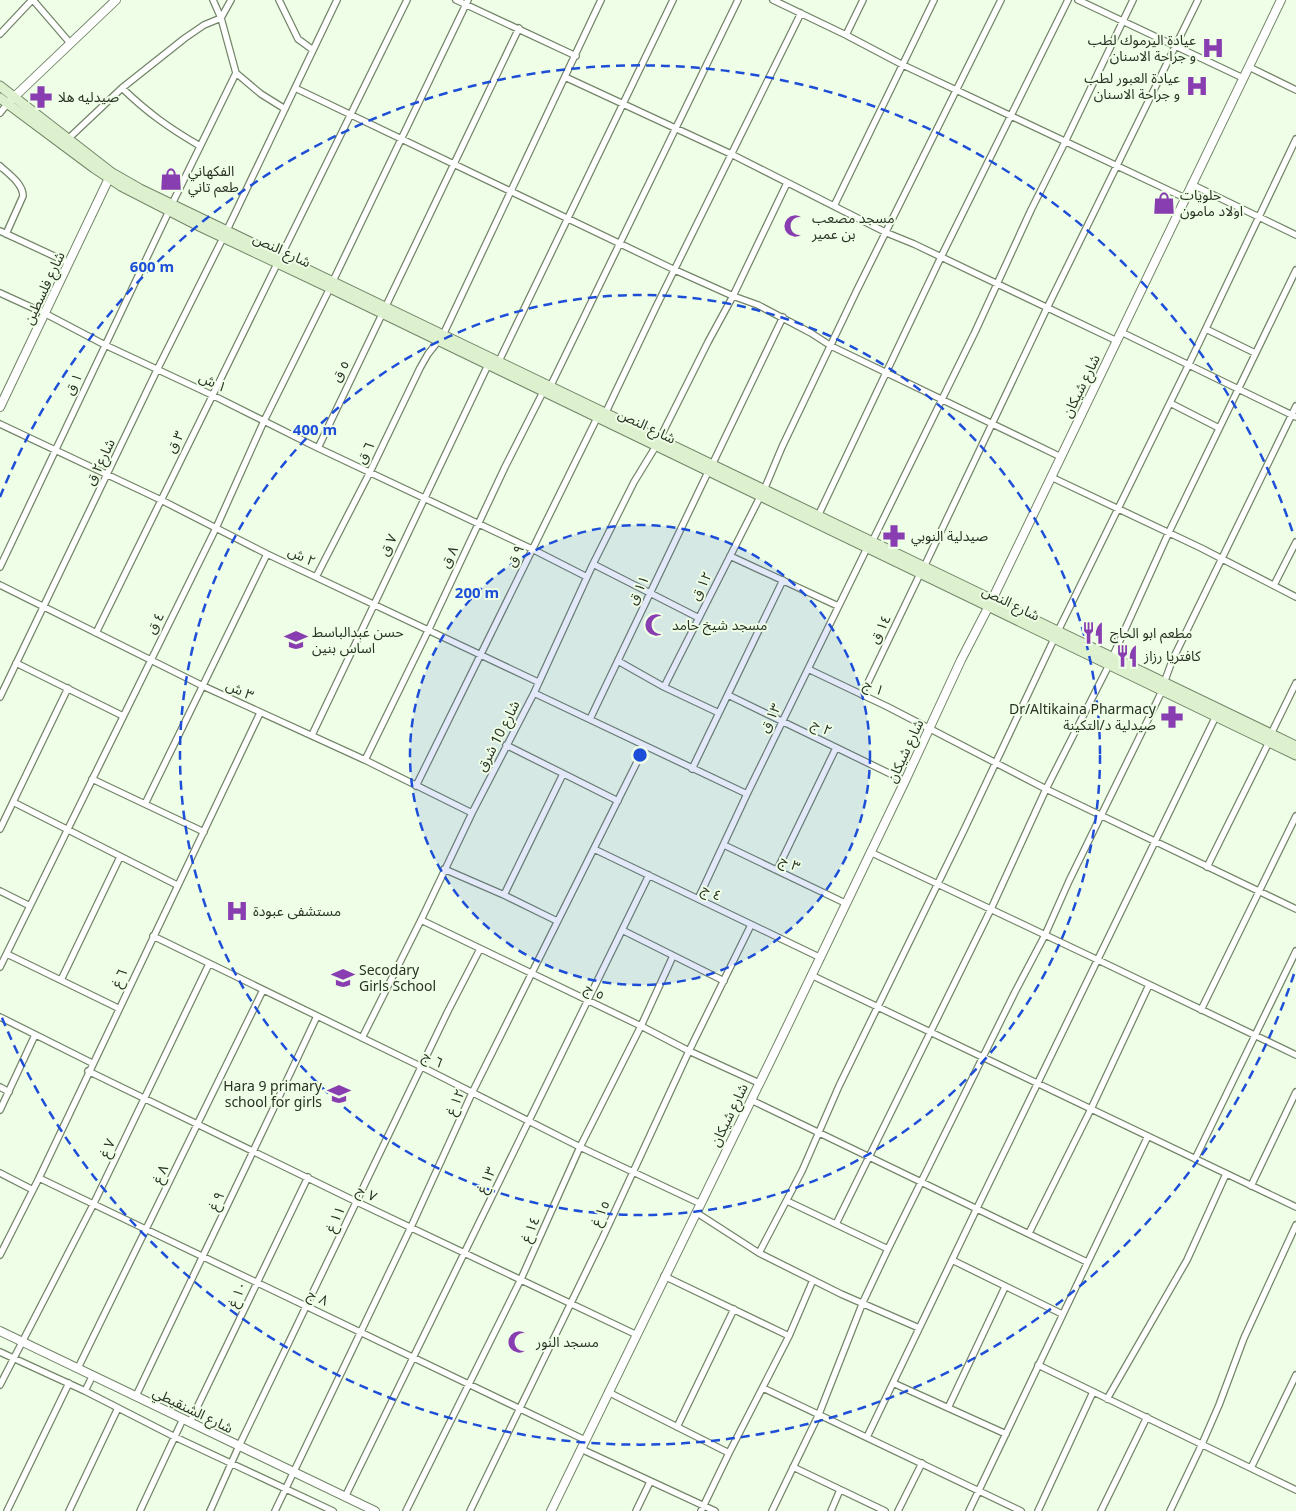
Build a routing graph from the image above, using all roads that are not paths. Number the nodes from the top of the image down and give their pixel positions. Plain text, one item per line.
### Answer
1 (33, 0) edge
2 (116, 0) edge
3 (213, 0) edge
4 (231, 0) edge
5 (279, 0) edge
6 (337, 0) edge
7 (407, 0) edge
8 (456, 0) edge
9 (600, 0) edge
10 (673, 0) edge
11 (738, 0) edge
12 (863, 0) edge
13 (934, 0) edge
14 (1001, 0) edge
15 (1068, 0) edge
16 (1078, 0) edge
17 (1133, 0) edge
18 (1198, 0) edge
19 (1281, 0) edge
20 (777, 1) edge
21 (467, 3) edge
22 (801, 13) junction
23 (221, 18) junction
24 (1123, 21) junction
25 (519, 28) junction
26 (0, 34) edge
27 (846, 35) junction
28 (70, 43) junction
29 (1176, 46) junction
30 (313, 50) junction
31 (576, 56) junction
32 (903, 65) junction
33 (1249, 67) junction
34 (236, 73) junction
35 (565, 77) junction
36 (1244, 78) junction
37 (0, 86) edge
38 (122, 88) junction
39 (295, 88) junction
40 (957, 90) junction
41 (1296, 90) edge
42 (7, 99) edge
43 (623, 104) junction
44 (285, 108) junction
45 (0, 113) edge
46 (351, 116) junction
47 (1011, 116) junction
48 (676, 129) junction
49 (68, 139) junction
50 (1296, 139) edge
51 (402, 140) junction
52 (1065, 142) junction
53 (200, 146) junction
54 (731, 154) junction
55 (454, 163) junction
56 (1117, 165) junction
57 (0, 166) edge
58 (111, 176) junction
59 (787, 183) junction
60 (1191, 184) junction
61 (511, 191) junction
62 (1185, 198) junction
63 (834, 206) junction
64 (171, 208) junction
65 (567, 218) junction
66 (1258, 218) junction
67 (3, 232) edge
68 (887, 233) junction
69 (225, 234) junction
70 (1296, 236) edge
71 (620, 244) junction
72 (941, 258) junction
73 (279, 260) junction
74 (69, 263) junction
75 (675, 270) junction
76 (1296, 270) edge
77 (996, 284) junction
78 (332, 285) junction
79 (0, 293) edge
80 (734, 296) junction
81 (1047, 308) junction
82 (384, 310) junction
83 (46, 314) junction
84 (783, 317) junction
85 (1206, 329) junction
86 (1121, 332) junction
87 (440, 338) junction
88 (1117, 341) junction
89 (104, 345) junction
90 (831, 346) junction
91 (1255, 353) junction
92 (499, 361) junction
93 (1189, 364) junction
94 (488, 365) junction
95 (158, 370) junction
96 (886, 374) junction
97 (551, 385) junction
98 (1239, 388) junction
99 (544, 392) junction
100 (212, 395) junction
101 (942, 399) junction
102 (1170, 403) junction
103 (1296, 406) edge
104 (0, 407) edge
105 (606, 412) junction
106 (1294, 416) edge
107 (596, 418) junction
108 (264, 421) junction
109 (993, 423) junction
110 (0, 424) edge
111 (1219, 428) junction
112 (658, 442) junction
113 (318, 448) junction
114 (56, 451) junction
115 (1061, 457) junction
116 (710, 469) junction
117 (370, 472) junction
118 (107, 475) junction
119 (1051, 477) junction
120 (762, 493) junction
121 (424, 499) junction
122 (161, 500) junction
123 (1118, 509) junction
124 (818, 516) junction
125 (478, 524) junction
126 (216, 528) junction
127 (1169, 532) junction
128 (1296, 542) edge
129 (870, 545) junction
130 (532, 549) junction
131 (267, 554) junction
132 (730, 556) junction
133 (1222, 560) junction
134 (593, 564) junction
135 (0, 567) edge
136 (922, 570) junction
137 (316, 577) junction
138 (587, 577) junction
139 (783, 580) junction
140 (0, 585) edge
141 (1274, 585) junction
142 (650, 594) junction
143 (1296, 597) edge
144 (374, 604) junction
145 (990, 604) junction
146 (44, 606) junction
147 (838, 606) junction
148 (698, 618) junction
149 (428, 631) junction
150 (96, 632) junction
151 (1056, 635) junction
152 (481, 656) junction
153 (150, 660) junction
154 (618, 661) junction
155 (1111, 661) junction
156 (16, 663) junction
157 (808, 669) junction
158 (538, 682) junction
159 (1296, 683) edge
160 (203, 686) junction
161 (664, 686) junction
162 (1163, 687) junction
163 (68, 688) junction
164 (534, 693) junction
165 (728, 695) junction
166 (862, 695) junction
167 (0, 697) edge
168 (260, 713) junction
169 (719, 713) junction
170 (123, 716) junction
171 (1216, 716) junction
172 (590, 719) junction
173 (782, 721) junction
174 (929, 729) junction
175 (312, 735) junction
176 (1270, 738) junction
177 (506, 745) junction
178 (645, 746) junction
179 (1296, 746) edge
180 (836, 748) junction
181 (1296, 755) edge
182 (365, 760) junction
183 (995, 764) junction
184 (692, 769) junction
185 (563, 774) junction
186 (92, 779) junction
187 (905, 781) junction
188 (416, 786) junction
189 (1046, 790) junction
190 (747, 794) junction
191 (618, 801) junction
192 (13, 802) junction
193 (145, 804) junction
194 (472, 814) junction
195 (1102, 816) junction
196 (1296, 816) edge
197 (1, 826) edge
198 (68, 830) junction
199 (204, 832) junction
200 (1154, 840) junction
201 (724, 844) junction
202 (594, 849) junction
203 (870, 852) junction
204 (120, 857) junction
205 (1207, 867) junction
206 (444, 869) junction
207 (777, 870) junction
208 (649, 875) junction
209 (938, 884) junction
210 (177, 886) junction
211 (0, 891) edge
212 (1259, 892) junction
213 (504, 895) junction
214 (698, 899) junction
215 (846, 903) junction
216 (30, 906) junction
217 (991, 909) junction
218 (1296, 909) edge
219 (421, 920) junction
220 (557, 921) junction
221 (751, 925) junction
222 (622, 930) junction
223 (153, 936) junction
224 (1045, 936) junction
225 (480, 949) junction
226 (1296, 951) edge
227 (7, 954) junction
228 (673, 956) junction
229 (819, 957) junction
230 (1098, 960) junction
231 (209, 964) junction
232 (0, 967) edge
233 (532, 974) junction
234 (810, 975) junction
235 (62, 980) junction
236 (724, 981) junction
237 (1150, 985) junction
238 (263, 990) junction
239 (586, 1000) junction
240 (877, 1007) junction
241 (118, 1008) junction
242 (1202, 1010) junction
243 (317, 1016) junction
244 (0, 1017) edge
245 (641, 1026) junction
246 (930, 1033) junction
247 (35, 1035) junction
248 (1255, 1036) junction
249 (362, 1038) junction
250 (689, 1051) junction
251 (1296, 1055) edge
252 (982, 1058) junction
253 (92, 1063) junction
254 (422, 1067) junction
255 (88, 1072) junction
256 (759, 1083) junction
257 (1038, 1083) junction
258 (0, 1087) edge
259 (9, 1092) junction
260 (1296, 1092) edge
261 (472, 1093) junction
262 (146, 1098) junction
263 (751, 1100) junction
264 (1091, 1109) junction
265 (0, 1110) edge
266 (529, 1121) junction
267 (198, 1124) junction
268 (818, 1133) junction
269 (1148, 1136) junction
270 (580, 1146) junction
271 (255, 1151) junction
272 (868, 1156) junction
273 (1195, 1159) junction
274 (632, 1171) junction
275 (0, 1173) edge
276 (1226, 1174) junction
277 (308, 1177) junction
278 (39, 1178) junction
279 (921, 1182) junction
280 (1252, 1186) junction
281 (33, 1190) junction
282 (787, 1201) junction
283 (357, 1202) junction
284 (701, 1204) junction
285 (93, 1205) junction
286 (1296, 1207) edge
287 (976, 1208) junction
288 (697, 1213) junction
289 (836, 1224) junction
290 (1296, 1225) edge
291 (410, 1227) junction
292 (146, 1231) junction
293 (1029, 1233) junction
294 (888, 1249) junction
295 (464, 1252) junction
296 (759, 1253) junction
297 (0, 1255) edge
298 (202, 1257) junction
299 (952, 1260) junction
300 (1087, 1262) junction
301 (664, 1276) junction
302 (521, 1279) junction
303 (813, 1280) junction
304 (257, 1283) junction
305 (1005, 1287) junction
306 (863, 1302) junction
307 (570, 1303) junction
308 (308, 1306) junction
309 (734, 1309) junction
310 (1062, 1314) junction
311 (919, 1328) junction
312 (0, 1330) edge
313 (360, 1331) junction
314 (637, 1335) junction
315 (789, 1336) junction
316 (23, 1341) junction
317 (0, 1352) edge
318 (13, 1358) junction
319 (414, 1358) junction
320 (1038, 1365) junction
321 (78, 1368) junction
322 (93, 1375) junction
323 (1296, 1375) edge
324 (69, 1383) junction
325 (893, 1383) junction
326 (468, 1384) junction
327 (0, 1385) edge
328 (763, 1388) junction
329 (85, 1391) junction
330 (608, 1392) junction
331 (1093, 1392) junction
332 (136, 1396) junction
333 (1107, 1398) junction
334 (118, 1408) junction
335 (519, 1408) junction
336 (948, 1408) junction
337 (819, 1414) junction
338 (1147, 1417) junction
339 (187, 1421) junction
340 (677, 1427) junction
341 (1006, 1434) junction
342 (175, 1437) junction
343 (867, 1437) junction
344 (585, 1440) junction
345 (1202, 1444) junction
346 (240, 1446) junction
347 (581, 1449) junction
348 (729, 1453) junction
349 (922, 1463) junction
350 (232, 1464) junction
351 (793, 1467) junction
352 (1252, 1468) junction
353 (294, 1472) junction
354 (650, 1482) junction
355 (285, 1489) junction
356 (840, 1490) junction
357 (979, 1490) junction
358 (1296, 1490) edge
359 (345, 1497) junction
360 (0, 1507) edge
361 (703, 1508) edge
362 (7, 1511) edge
363 (69, 1511) edge
364 (140, 1511) edge
365 (210, 1511) edge
366 (275, 1511) edge
367 (333, 1511) edge
368 (374, 1511) edge
369 (406, 1511) edge
370 (470, 1511) edge
371 (550, 1511) edge
372 (636, 1511) edge
373 (715, 1511) edge
374 (772, 1511) edge
375 (831, 1511) edge
376 (885, 1511) edge
377 (898, 1511) edge
378 (968, 1511) edge
379 (1021, 1511) edge
380 (1038, 1511) edge
381 (1102, 1511) edge
382 (1170, 1511) edge

1 - 26 street
1 - 28 street
2 - 28 street
3 - 23 street
4 - 23 street
5 - 30 street
6 - 30 street, شارع٢ ق
7 - 46 street, ٣ ق
8 - 21 street
9 - 31 street, ٦ ق
10 - 43 street
11 - 48 street, ٨ ق
12 - 27 street
13 - 32 street
14 - 40 street, ١٢ ق
15 - 47 street
16 - 24 street
17 - 24 street, ١٣ ق
18 - 29 street, ١٤ ق
19 - 33 street, شارع شيكان
20 - 22 street
21 - 25 street
21 - 51 street, ٤ ق
22 - 27 street
22 - 54 street
23 - 34 street
23 - 38 street
24 - 29 street
24 - 52 street, ١٣ ق
25 - 31 street
25 - 55 street, ٥ ق
27 - 32 street
28 - 42 street
29 - 36 street
29 - 56 street, ١٤ ق
30 - 39 street, شارع٢ ق
31 - 35 street, ٦ ق
32 - 40 street
32 - 63 street
33 - 36 street, شارع شيكان
33 - 41 street
34 - 44 street
34 - 53 street, ١ ق
35 - 43 street
35 - 61 street, ٦ ق
36 - 60 street, شارع شيكان
37 - 42 main road, شارع النص
38 - 49 street
38 - 53 street
39 - 44 street, شارع٢ ق
39 - 46 street
40 - 47 street
40 - 68 street, ١٢ ق
42 - 45 street
42 - 49 main road, شارع النص
42 - 58 main road, شارع النص
43 - 48 street
43 - 65 street
44 - 69 street, شارع٢ ق
46 - 51 street
46 - 73 street, ٣ ق
47 - 52 street
47 - 72 street
48 - 54 street
48 - 71 street, ٨ ق
49 - 58 main road, شارع النص
50 - 66 street
51 - 55 street
51 - 78 street, ٤ ق
52 - 56 street
52 - 77 street, ١٣ ق
53 - 64 street, ١ ق
54 - 59 street
54 - 75 street
55 - 61 street
55 - 82 street, ٥ ق
56 - 62 street
56 - 81 street, ١٤ ق
57 - 67 street
58 - 64 main road, شارع النص
58 - 64 main road, شارع النص
58 - 74 street, شارع فلسطين
59 - 63 street
59 - 80 street, شارع 10 شرق
60 - 62 street, شارع شيكان
60 - 66 street
61 - 65 street
61 - 87 street, ٦ ق
62 - 86 street, شارع شيكان
63 - 68 street
64 - 69 main road, شارع النص
64 - 89 street, ١ ق
65 - 71 street
65 - 92 street
66 - 70 street
66 - 85 street
67 - 74 street
68 - 72 street
68 - 90 street, ١٢ ق
69 - 73 main road, شارع النص
69 - 95 street, شارع٢ ق
71 - 75 street
71 - 97 street, ٨ ق
72 - 77 street
72 - 96 street
73 - 78 main road, شارع النص
73 - 100 street, ٣ ق
74 - 83 street, شارع فلسطين
75 - 80 street
75 - 105 street
76 - 91 street
77 - 81 street
77 - 101 street, ١٣ ق
78 - 82 main road, شارع النص
78 - 108 street, ٤ ق
79 - 83 street, ١ ش
80 - 84 street
80 - 112 street, شارع 10 شرق
81 - 88 street
81 - 109 street, ١٤ ق
82 - 87 main road, شارع النص
82 - 113 street, ٥ ق
83 - 89 street, ١ ش
83 - 104 street, شارع فلسطين
84 - 90 street
84 - 116 street, ١١ ق
85 - 91 street
85 - 93 street
86 - 88 street, شارع شيكان
86 - 93 street
87 - 92 main road, شارع النص
87 - 94 main road, شارع النص
87 - 117 street, ٦ ق
88 - 115 street, شارع شيكان
89 - 95 street, ١ ش
89 - 114 street, ١ ق
90 - 96 street
90 - 120 street, ١٢ ق
91 - 98 street
92 - 97 main road, شارع النص
93 - 98 street
93 - 102 street
94 - 99 main road, شارع النص
94 - 121 street, ٧ ق
95 - 100 street, ١ ش
95 - 118 street, شارع٢ ق
96 - 101 street
96 - 124 street
97 - 99 street, ٨ ق
97 - 105 main road, شارع النص
98 - 106 street
98 - 111 street
99 - 107 main road, شارع النص
99 - 125 street, ٨ ق
100 - 108 street, ١ ش
100 - 122 street, ٣ ق
101 - 109 street
101 - 129 street, ١٣ ق
102 - 111 street
102 - 123 street
103 - 106 street
105 - 112 main road, شارع النص
106 - 133 street
107 - 112 main road, شارع النص
107 - 130 street, ٩ ق
108 - 113 street, ١ ش
108 - 126 street, ٤ ق
109 - 115 street
109 - 136 street, ١٤ ق
110 - 114 street, ٢ ش
111 - 127 street
112 - 116 main road, شارع النص
112 - 134 street, شارع 10 شرق
113 - 117 street, ١ ش
114 - 118 street, ٢ ش
114 - 135 street, ١ ق
115 - 119 street, شارع شيكان
116 - 120 main road, شارع النص
116 - 142 street, ١١ ق
117 - 121 street, ١ ش
117 - 137 street, ٦ ق
118 - 122 street, ٢ ش
118 - 146 street, شارع٢ ق
119 - 123 street
119 - 145 street, شارع شيكان
120 - 124 main road, شارع النص
120 - 129 main road, شارع النص
120 - 132 street, ١٢ ق
121 - 125 street, ١ ش
121 - 144 street, ٧ ق
122 - 126 street, ٢ ش
122 - 150 street, ٣ ق
123 - 127 street
123 - 151 street
124 - 129 main road, شارع النص
125 - 130 street, ١ ش
125 - 149 street, ٨ ق
126 - 131 street, ٢ ش
126 - 153 street, ٤ ق
127 - 133 street
127 - 155 street
128 - 141 street
129 - 136 main road, شارع النص
129 - 147 street, ١٣ ق
130 - 138 street, ١ ش
130 - 152 street, ٩ ق
131 - 137 street, ٢ ش
131 - 160 street
132 - 139 street
132 - 148 street, ١٢ ق
133 - 141 street
133 - 162 street
134 - 138 street, شارع 10 شرق
134 - 142 street
136 - 145 main road, شارع النص
136 - 166 street, ١٤ ق
137 - 144 street, ٢ ش
138 - 158 street, شارع 10 شرق
139 - 147 street
139 - 165 street
140 - 146 street, ٣ ش
141 - 143 street
142 - 148 street
142 - 154 street, ١١ ق
144 - 149 street, ٢ ش
144 - 175 street, ٧ ق
145 - 151 main road, شارع النص
145 - 174 street, شارع شيكان
146 - 150 street, ٣ ش
146 - 156 street, شارع٢ ق
147 - 157 street, ١٣ ق
148 - 161 street, ١٢ ق
149 - 152 street, ٢ ش
149 - 182 street, ٨ ق
150 - 153 street, ٣ ش
151 - 155 main road, شارع النص
151 - 183 street
152 - 158 street, ٢ ش
152 - 188 street, ٩ ق
153 - 160 street, ٣ ش
153 - 170 street, ٤ ق
154 - 161 street
154 - 172 street, ١١ ق
155 - 162 main road, شارع النص
155 - 189 street
156 - 163 street
156 - 167 street, شارع٢ ق
157 - 166 street, ١ ج
157 - 173 street, ١٣ ق
158 - 164 street, شارع 10 شرق
159 - 176 street
160 - 168 street, ٣ ش
160 - 193 street
161 - 169 street
162 - 171 main road, شارع النص
162 - 176 main road, شارع النص
162 - 195 street
163 - 170 street
163 - 192 street
164 - 172 street
164 - 177 street, شارع 10 شرق
165 - 169 street
165 - 173 street, ٢ ج
166 - 174 street, ١ ج
168 - 175 street, ٣ ش
168 - 199 street, ٦ غ
169 - 184 street
170 - 186 street, ٤ ق
171 - 176 main road, شارع النص
171 - 200 street
172 - 178 street
173 - 180 street, ٢ ج
173 - 190 street, ١٣ ق
174 - 183 street, ١ ج
174 - 187 street, شارع شيكان
175 - 182 street, ٣ ش
176 - 179 main road, شارع النص
176 - 181 main road, شارع النص
176 - 205 street
177 - 185 street
177 - 194 street, شارع 10 شرق
178 - 184 street
178 - 191 street, ١٢ غ
180 - 187 street, ٢ ج
180 - 207 street
182 - 188 street, ٣ ش
183 - 189 street, ١ ج
183 - 209 street
184 - 190 street
185 - 191 street
185 - 213 street
186 - 193 street
186 - 198 street, ٤ ق
187 - 203 street, شارع شيكان
188 - 194 street, ٣ ش
189 - 195 street, ١ ج
189 - 217 street
190 - 201 street, ١٣ ق
191 - 202 street, ١٢ غ
192 - 197 street
192 - 198 street
193 - 199 street
194 - 206 street, شارع 10 شرق
195 - 200 street, ١ ج
195 - 224 street
196 - 212 street
198 - 204 street
198 - 216 street, ٤ ق
199 - 210 street, ٦ غ
200 - 205 street, ١ ج
200 - 230 street
201 - 207 street, ٣ ج
201 - 214 street, ١٣ ق
202 - 208 street, ٤ ج
202 - 220 street, ١٢ غ
203 - 209 street
203 - 215 street, شارع شيكان
204 - 210 street
204 - 235 street
205 - 212 street, ١ ج
206 - 213 street
206 - 219 street, شارع 10 شرق
207 - 215 street, ٣ ج
208 - 214 street, ٤ ج
208 - 222 street, ١٣ غ
209 - 217 street
209 - 240 street
210 - 223 street, ٦ غ
211 - 216 street
212 - 218 street, ١ ج
212 - 242 street
213 - 220 street
214 - 221 street, ٤ ج
215 - 229 street, شارع شيكان
216 - 227 street, ٤ ق
217 - 224 street
217 - 246 street
219 - 225 street, ٥ ج
219 - 249 street, شارع 10 شرق
220 - 233 street, ١٢ غ
221 - 229 street, ٤ ج
221 - 236 street, ١٥ غ
222 - 228 street
222 - 239 street, ١٣ غ
223 - 231 street, ٦ ج
223 - 241 street, ٦ غ
224 - 230 street
224 - 252 street
225 - 233 street, ٥ ج
225 - 254 street, ١١ غ
226 - 248 street
227 - 232 street, ٤ ق
227 - 235 street
228 - 236 street
228 - 245 street, ١٤ غ
229 - 234 street, شارع شيكان
230 - 237 street
230 - 257 street
231 - 238 street, ٦ ج
231 - 262 street, ٧ غ
233 - 239 street, ٥ ج
233 - 261 street, ١٢ غ
234 - 240 street
234 - 256 street, شارع شيكان
235 - 241 street
236 - 250 street, ١٥ غ
237 - 242 street
237 - 264 street
238 - 243 street, ٦ ج
238 - 267 street, ٨ غ
239 - 245 street, ٥ ج
239 - 266 street, ١٣ غ
240 - 246 street
240 - 268 street
241 - 253 street, ٦ غ
242 - 248 street
243 - 249 street, ٦ ج
243 - 271 street, ٩ غ
244 - 247 street
245 - 250 street, ٥ ج
245 - 270 street, ١٤ غ
246 - 252 street
246 - 272 street
247 - 253 street
247 - 259 street
248 - 251 street
248 - 273 street
249 - 254 street, ٦ ج
250 - 256 street, ٥ ج
250 - 274 street, ١٥ غ
252 - 257 street
252 - 279 street
253 - 255 street, ٦ غ
254 - 261 street, ٦ ج
254 - 283 street, ١١ غ
255 - 262 street, ٧ ج
255 - 278 street, ٦ غ
256 - 263 street, شارع شيكان
257 - 264 street
257 - 287 street
258 - 259 street
259 - 265 street
260 - 280 street
261 - 266 street, ٦ ج
261 - 291 street, ١٢ غ
262 - 267 street, ٧ ج
262 - 285 street, ٧ غ
263 - 268 street
263 - 284 street, شارع شيكان
264 - 269 street
264 - 293 street
266 - 270 street, ٦ ج
266 - 295 street, ١٣ غ
267 - 271 street, ٧ ج
267 - 292 street, ٨ غ
268 - 272 street
268 - 282 street
269 - 273 street
269 - 300 street
270 - 274 street, ٦ ج
270 - 302 street, ١٤ غ
271 - 277 street, ٧ ج
271 - 298 street, ٩ غ
272 - 279 street
272 - 289 street
273 - 276 street
274 - 284 street, ٦ ج
274 - 307 street, ١٥ غ
275 - 281 street
276 - 280 street
276 - 333 street
277 - 283 street, ٧ ج
277 - 304 street, ١٠ غ
278 - 281 street, ٦ غ
278 - 285 street, ٨ ج
279 - 287 street
279 - 294 street
280 - 286 street
281 - 297 street, ٦ غ
282 - 289 street
282 - 296 street
283 - 291 street, ٧ ج
283 - 308 street, ١١ غ
284 - 288 street, شارع شيكان
285 - 292 street, ٨ ج
285 - 316 street, ٧ غ
287 - 293 street
287 - 299 street
288 - 296 street
288 - 301 street, شارع شيكان
289 - 294 street
290 - 345 street
291 - 295 street, ٧ ج
291 - 313 street, ١٢ غ
292 - 298 street, ٨ ج
292 - 321 street, ٨ غ
293 - 300 street
294 - 306 street
295 - 302 street, ٧ ج
295 - 319 street, ١٣ غ
296 - 303 street
298 - 304 street, ٨ ج
298 - 332 street, ٩ غ
299 - 305 street
299 - 311 street
300 - 310 street
301 - 309 street
301 - 314 street, شارع شيكان
302 - 307 street, ٧ ج
302 - 326 street, ١٤ غ
303 - 306 street
303 - 315 street
304 - 308 street, ٨ ج
304 - 339 street, ١٠ غ
305 - 310 street
305 - 336 street
306 - 311 street
306 - 337 street
307 - 314 street, ٧ ج
307 - 335 street, ١٥ غ
308 - 313 street, ٨ ج
308 - 346 street, ١١ غ
309 - 315 street
309 - 340 street
310 - 320 street
311 - 325 street
312 - 316 street, شارع الشنقيطي
313 - 319 street, ٨ ج
313 - 353 street, ١٢ غ
314 - 330 street, شارع شيكان
315 - 328 street
316 - 318 street, ٧ غ
316 - 321 street, شارع الشنقيطي
317 - 318 street
318 - 324 street
318 - 327 street, ٧ غ
319 - 326 street, ٨ ج
319 - 359 street, ١٣ غ
320 - 331 street
320 - 341 street
321 - 322 street, شارع الشنقيطي
322 - 329 street
322 - 332 street, شارع الشنقيطي
323 - 352 street
324 - 329 street
324 - 362 street
325 - 336 street
325 - 343 street
326 - 335 street, ٨ ج
326 - 369 street, ١٤ غ
328 - 337 street
328 - 348 street
329 - 334 street
330 - 340 street
330 - 344 street, شارع شيكان
331 - 333 street
331 - 380 street
332 - 339 street, شارع الشنقيطي
333 - 338 street
334 - 342 street
334 - 363 street
335 - 344 street, ٨ ج
335 - 370 street, ١٥ غ
336 - 341 street
337 - 343 street
337 - 351 street
338 - 345 street
338 - 381 street
339 - 342 street, ١٠ غ
339 - 346 street, شارع الشنقيطي
340 - 348 street
341 - 357 street
342 - 350 street
342 - 364 street, ١٠ غ
343 - 349 street
344 - 347 street, شارع شيكان
345 - 352 street
345 - 382 street
346 - 350 street, ١١ غ
346 - 353 street, شارع الشنقيطي
347 - 354 street
347 - 371 street, شارع شيكان
348 - 361 street
349 - 357 street
349 - 377 street
350 - 355 street
350 - 365 street, ١١ غ
351 - 356 street
351 - 374 street
352 - 358 street
353 - 355 street, ١٢ غ
353 - 359 street, شارع الشنقيطي
354 - 361 street
354 - 372 street
355 - 366 street, ١٢ غ
355 - 367 street
356 - 375 street
356 - 376 street
357 - 378 street
357 - 379 street
359 - 368 street, شارع الشنقيطي
360 - 362 street
361 - 373 street

